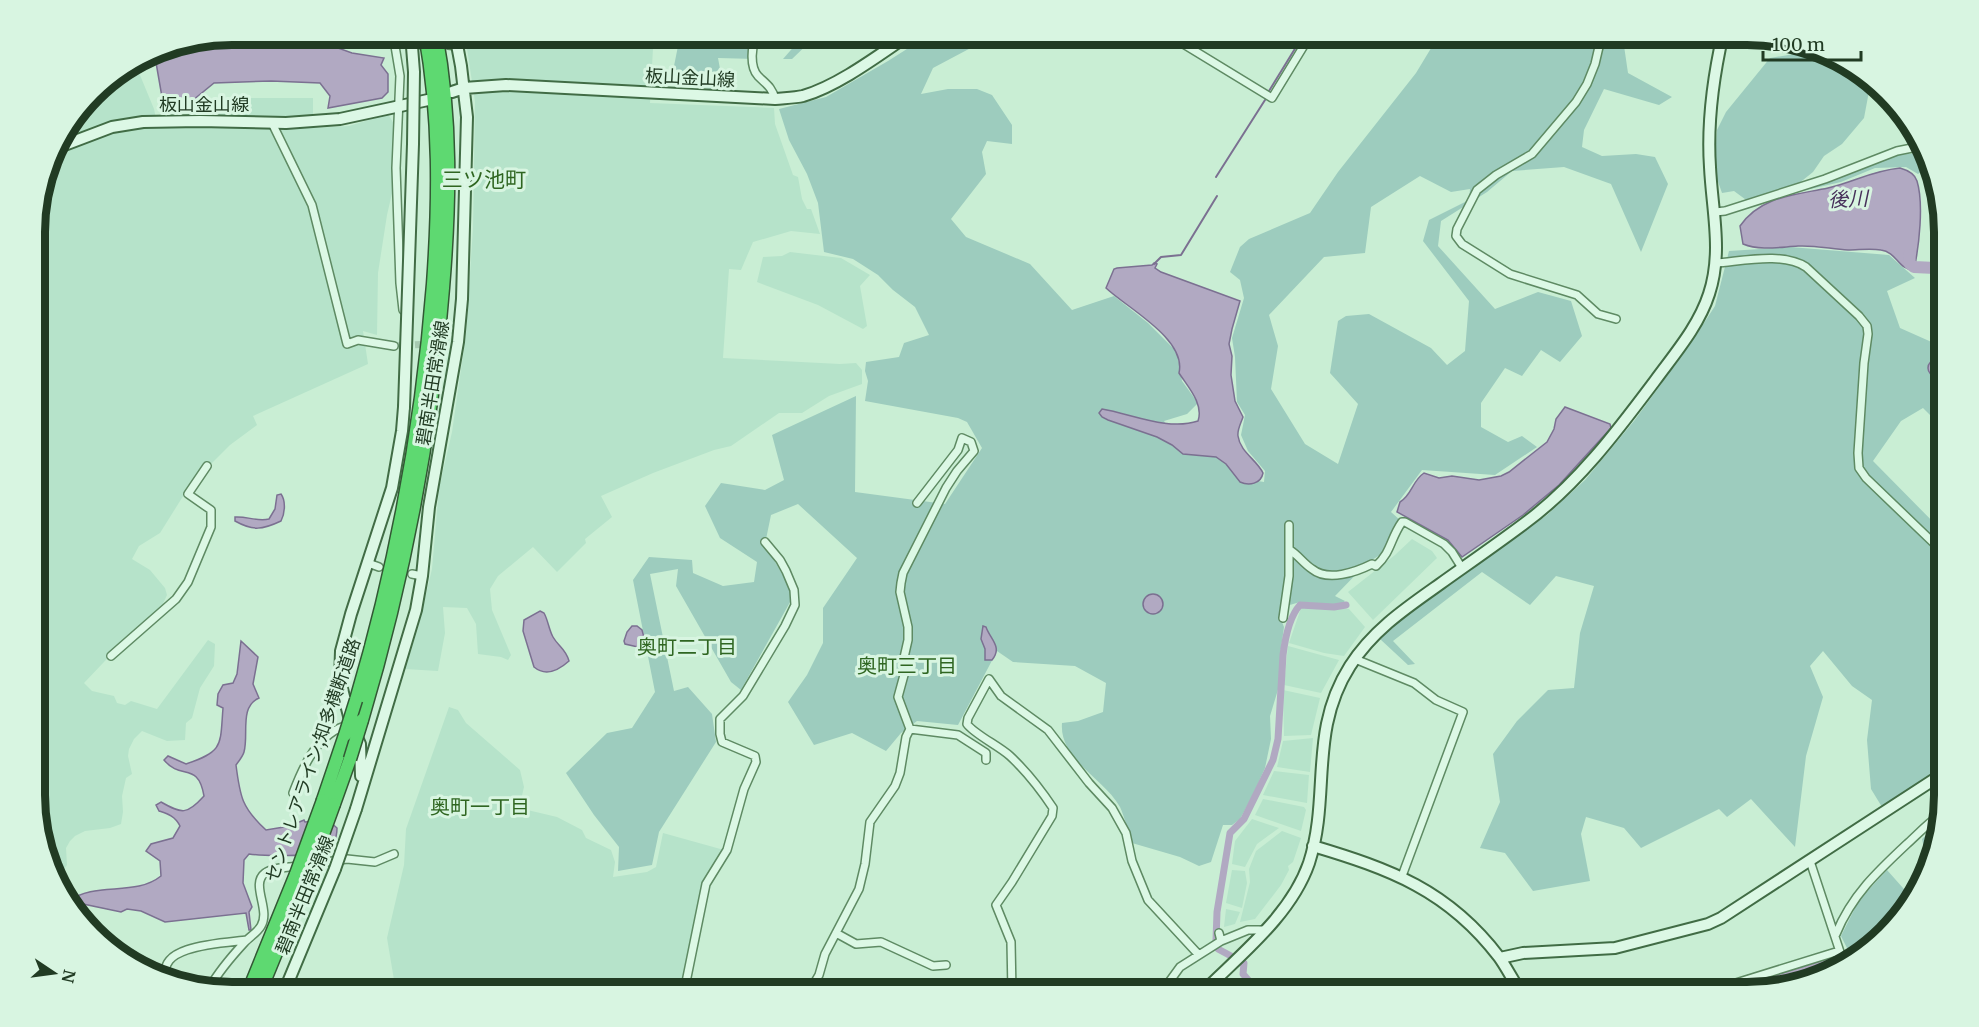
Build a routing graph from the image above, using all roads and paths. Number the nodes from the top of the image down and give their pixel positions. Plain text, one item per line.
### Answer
1 (395, 45) edge
2 (412, 45) edge
3 (423, 45) edge
4 (437, 45) edge
5 (454, 45) edge
6 (753, 45) edge
7 (894, 45) edge
8 (1185, 45) edge
9 (1304, 45) edge
10 (1599, 45) edge
11 (1721, 45) edge
12 (464, 88) junction
13 (452, 92) dead end
14 (774, 99) junction
15 (428, 100) dead end
16 (397, 107) junction
17 (272, 123) junction
18 (68, 144) edge
19 (1913, 148) edge
20 (1715, 212) junction
21 (1716, 263) junction
22 (1616, 319) dead end
23 (406, 337) junction
24 (394, 346) tunnel mouth
25 (207, 466) dead end
26 (917, 503) dead end
27 (1289, 525) dead end
28 (765, 542) dead end
29 (1934, 543) edge
30 (1290, 550) junction
31 (368, 563) junction
32 (380, 567) dead end
33 (1462, 568) junction
34 (1283, 618) dead end
35 (111, 656) dead end
36 (1355, 659) junction
37 (353, 727) junction
38 (910, 729) junction
39 (378, 732) junction
40 (986, 760) dead end
41 (1934, 780) edge
42 (293, 793) dead end
43 (329, 802) junction
44 (356, 809) junction
45 (1931, 823) edge
46 (1313, 846) junction
47 (394, 854) dead end
48 (1810, 861) junction
49 (1402, 876) junction
50 (1265, 930) junction
51 (836, 933) junction
52 (1219, 933) dead end
53 (1836, 934) junction
54 (247, 940) junction
55 (1221, 941) junction
56 (1839, 951) junction
57 (1198, 954) junction
58 (1841, 956) edge
59 (1500, 958) junction
60 (946, 965) dead end
61 (165, 969) edge
62 (215, 981) edge
63 (252, 982) edge
64 (264, 982) edge
65 (289, 982) edge
66 (686, 982) edge
67 (814, 982) edge
68 (1012, 982) edge
69 (1169, 982) edge
70 (1213, 982) edge
71 (1515, 982) edge
72 (1739, 982) edge

1 - 16 street
2 - 23 main road, 碧南半田常滑線, bridge
3 - 37 highway, セントレアライン;知多横断道路, bridge
4 - 37 highway, セントレアライン;知多横断道路
5 - 12 main road, 碧南半田常滑線
6 - 14 street
7 - 14 main road, 板山金山線
8 - 9 street
10 - 22 street
11 - 20 main road
12 - 13 main road, 板山金山線
12 - 14 main road, 板山金山線
12 - 39 main road, 碧南半田常滑線
15 - 16 main road, 板山金山線
16 - 17 main road, 板山金山線
16 - 23 street
17 - 18 main road, 板山金山線
17 - 24 street
19 - 20 street
20 - 21 main road
21 - 29 street
21 - 33 main road
23 - 31 main road, 碧南半田常滑線, bridge
25 - 35 street
26 - 38 street
27 - 30 street
28 - 66 street
30 - 33 street
30 - 34 street
31 - 32 street
31 - 37 main road, 碧南半田常滑線
33 - 36 main road
36 - 46 main road
36 - 49 street
37 - 39 main road
37 - 42 street
37 - 43 highway, セントレアライン;知多横断道路
37 - 43 highway, セントレアライン;知多横断道路, bridge
37 - 44 main road, 碧南半田常滑線
38 - 40 street
38 - 51 street
39 - 44 main road, 碧南半田常滑線
41 - 48 main road
43 - 63 highway, セントレアライン;知多横断道路, bridge
43 - 64 highway, セントレアライン;知多横断道路, bridge
44 - 65 main road, 碧南半田常滑線, bridge
45 - 53 street
46 - 49 main road
46 - 50 main road
47 - 54 street
48 - 53 street
48 - 59 main road
49 - 59 main road
50 - 55 street
50 - 70 main road
51 - 60 street
51 - 67 street
52 - 55 street
53 - 56 street
54 - 61 street
54 - 62 street
55 - 57 street
56 - 58 street
56 - 72 street
57 - 68 street
57 - 69 street
59 - 71 main road

